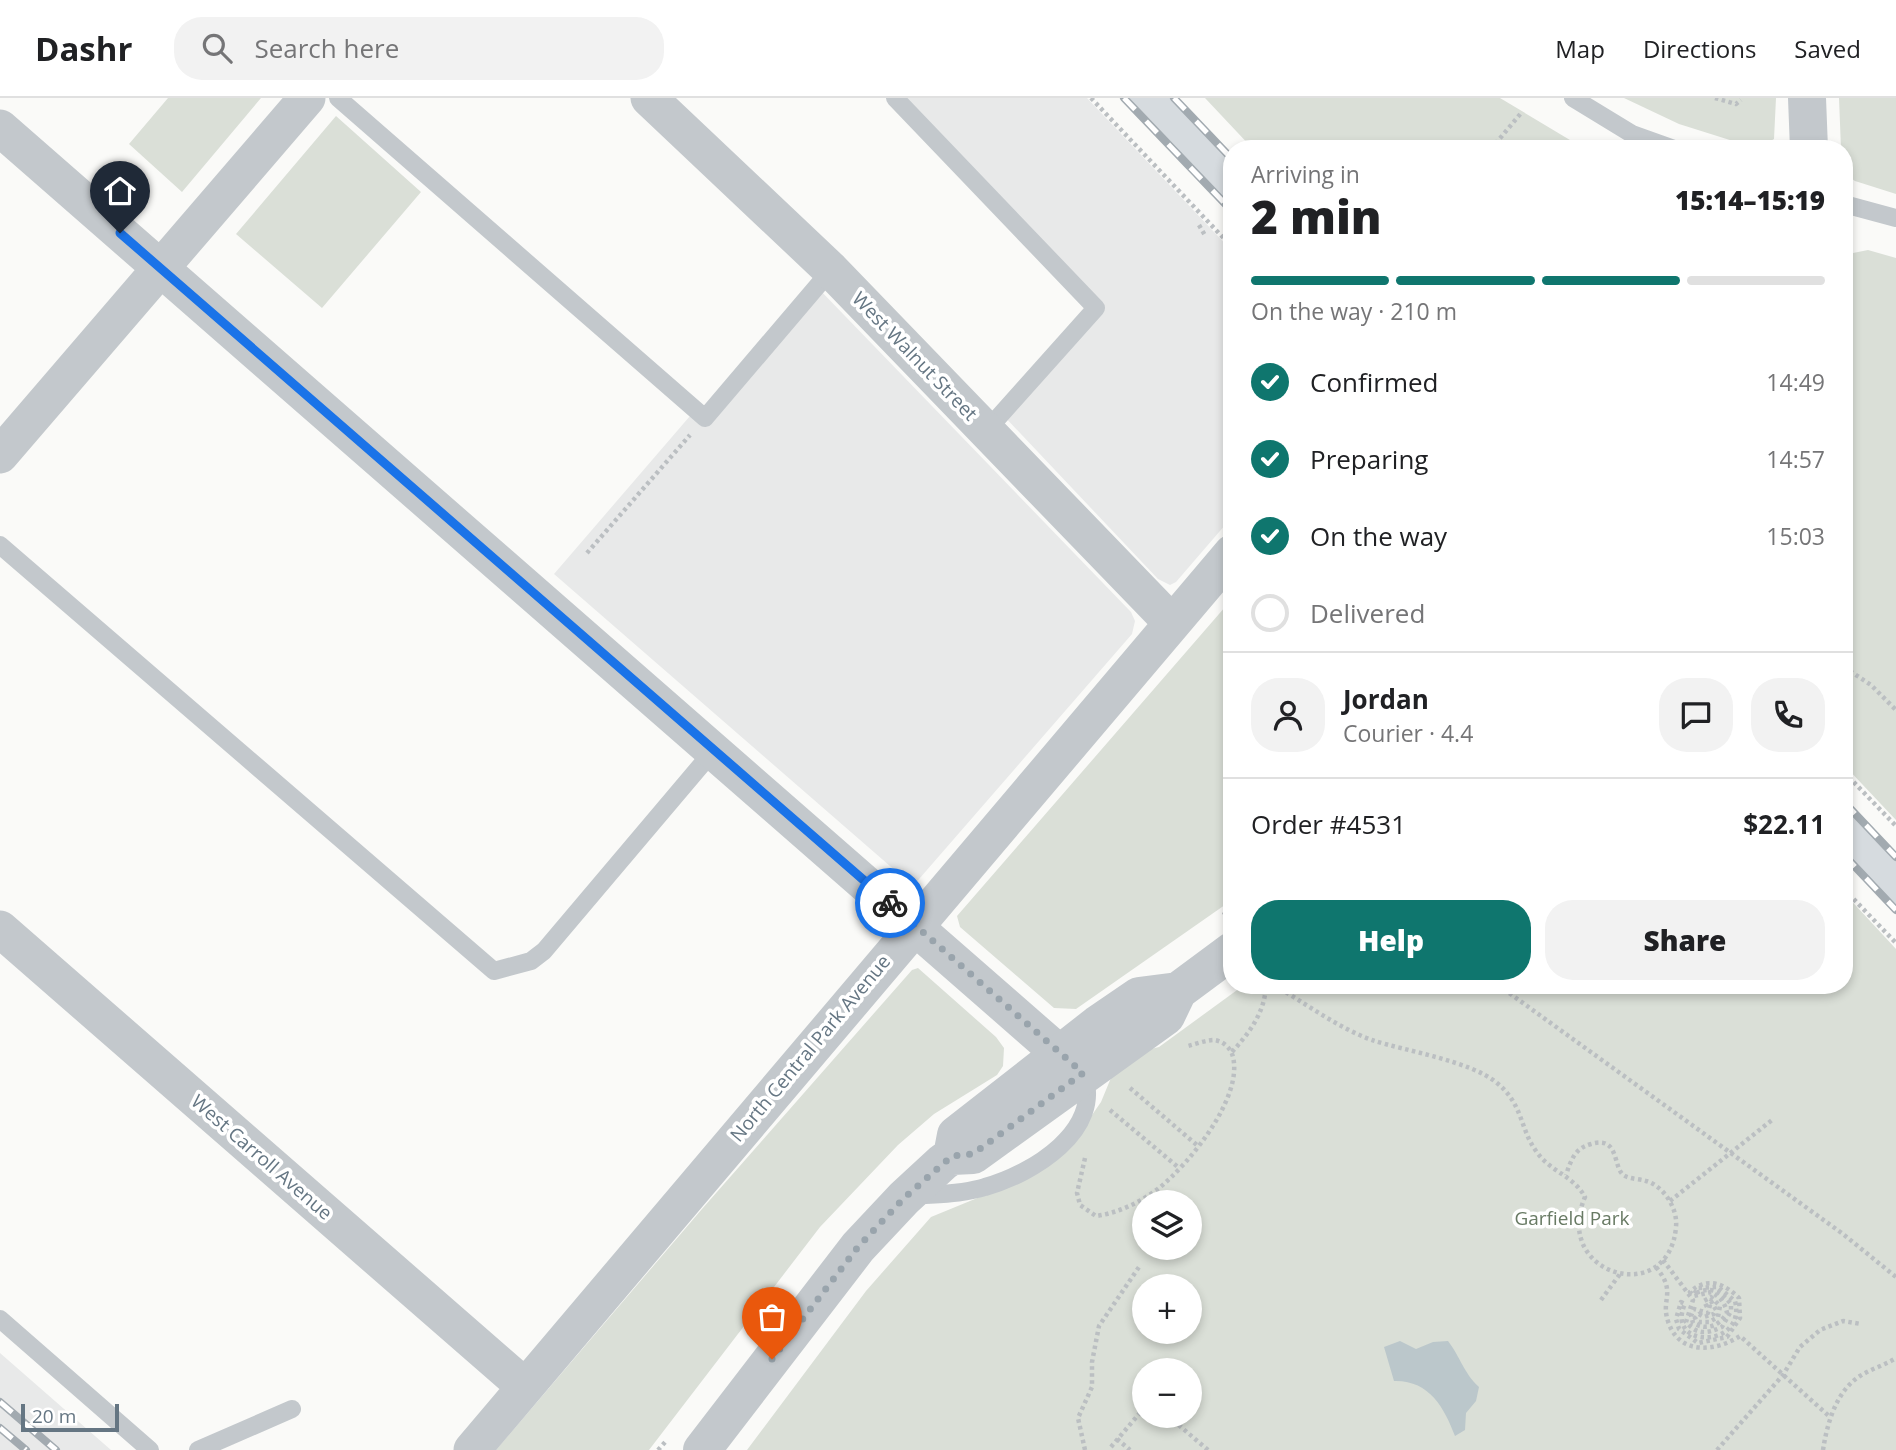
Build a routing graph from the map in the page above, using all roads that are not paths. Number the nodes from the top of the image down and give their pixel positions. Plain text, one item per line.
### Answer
1 (307, 98) edge
2 (338, 98) edge
3 (649, 98) edge
4 (895, 98) edge
5 (1149, 98) edge
6 (1573, 98) edge
7 (1807, 98) edge
8 (0, 128) edge
9 (1649, 140) edge
10 (1809, 140) edge
11 (1223, 176) edge
12 (1853, 206) edge
13 (1896, 218) edge
14 (161, 269) junction
15 (831, 270) junction
16 (987, 430) junction
17 (0, 456) edge
18 (0, 545) edge
19 (1223, 563) edge
20 (1172, 623) junction
21 (714, 750) junction
22 (1853, 841) edge
23 (1896, 886) edge
24 (915, 925) junction
25 (0, 929) edge
26 (1223, 958) edge
27 (1071, 1063) junction
28 (904, 1198) junction
29 (0, 1319) edge
30 (524, 1385) junction
31 (292, 1409) dead end
32 (150, 1450) edge
33 (198, 1450) edge
34 (472, 1450) edge
35 (702, 1450) edge

1 - 14 street
2 - 15 lane
3 - 15 street, West Walnut Street
4 - 16 lane
5 - 11 main road
6 - 9 lane
7 - 10 street
8 - 14 street
12 - 13 lane
14 - 17 street
14 - 21 street
15 - 16 street, West Walnut Street
16 - 20 street, West Walnut Street
18 - 21 lane
19 - 20 street, North Central Park Avenue
20 - 24 street, North Central Park Avenue
21 - 24 street
22 - 23 main road
24 - 27 street
24 - 30 street, North Central Park Avenue
25 - 30 street, West Carroll Avenue
26 - 27 street
27 - 28 street
27 - 28 lane
28 - 35 street
29 - 32 lane
30 - 34 street, North Central Park Avenue
31 - 33 lane

